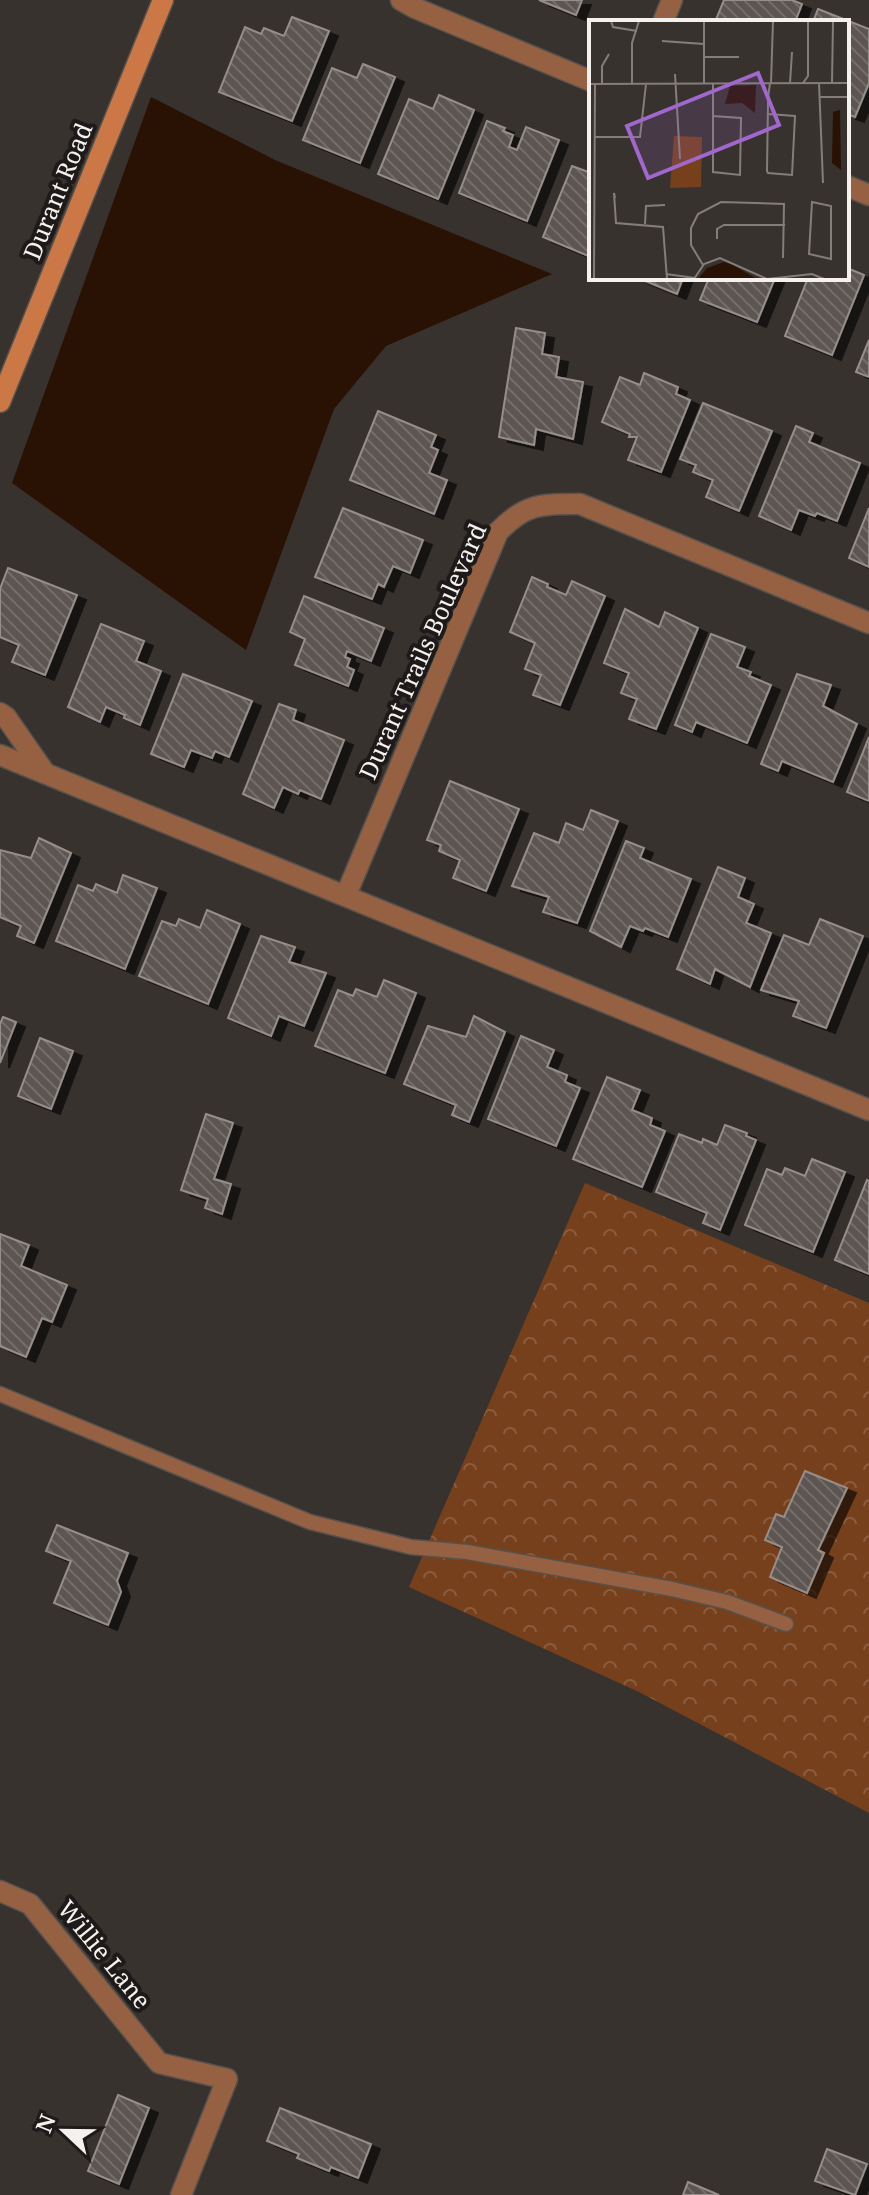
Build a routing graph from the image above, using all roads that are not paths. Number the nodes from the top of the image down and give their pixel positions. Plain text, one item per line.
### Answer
1 (163, 0) edge
2 (401, 0) edge
3 (672, 0) edge
4 (664, 20) edge
5 (589, 80) edge
6 (849, 187) edge
7 (869, 195) edge
8 (0, 402) edge
9 (869, 623) edge
10 (0, 713) edge
11 (0, 755) edge
12 (45, 773) junction
13 (346, 895) junction
14 (869, 1110) edge
15 (0, 1394) edge
16 (786, 1624) dead end
17 (0, 1891) edge
18 (181, 2195) edge

1 - 8 street, Durant Road
2 - 5 street
3 - 4 street
6 - 7 street
9 - 13 street, Durant Trails Boulevard
10 - 12 street
11 - 12 street
12 - 13 street
13 - 14 street
15 - 16 lane
17 - 18 street, Willie Lane

